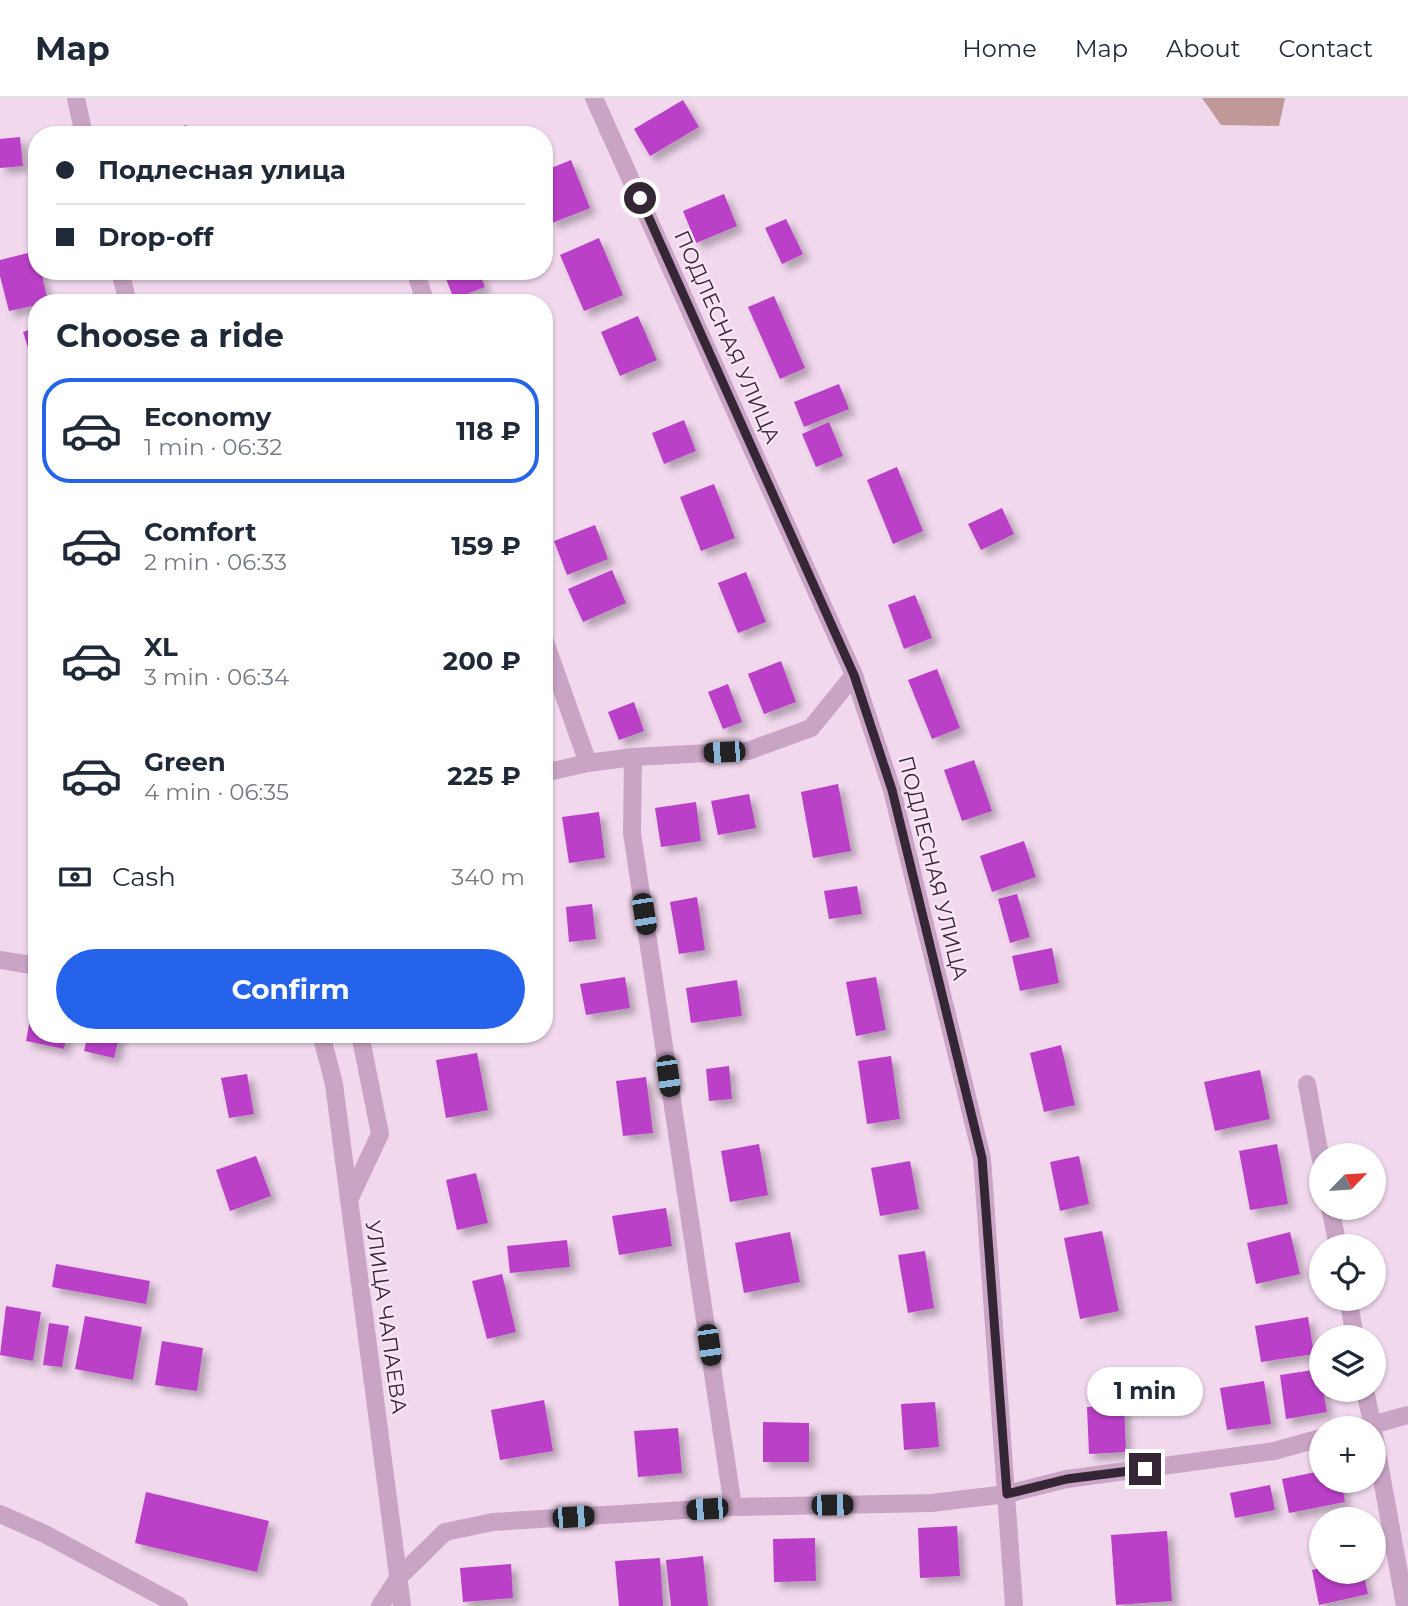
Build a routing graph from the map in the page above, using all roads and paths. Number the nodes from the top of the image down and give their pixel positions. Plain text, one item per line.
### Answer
1 (76, 98) edge
2 (594, 98) edge
3 (82, 126) edge
4 (553, 664) edge
5 (854, 675) junction
6 (633, 757) junction
7 (588, 763) junction
8 (553, 771) edge
9 (0, 960) edge
10 (28, 965) edge
11 (323, 1043) edge
12 (362, 1043) edge
13 (1307, 1084) dead end
14 (1318, 1143) edge
15 (348, 1202) junction
16 (1408, 1415) edge
17 (1386, 1423) edge
18 (1309, 1441) edge
19 (1383, 1493) edge
20 (1007, 1494) junction
21 (733, 1507) junction
22 (0, 1514) edge
23 (399, 1577) junction
24 (179, 1606) edge
25 (380, 1606) edge
26 (402, 1606) edge
27 (1014, 1606) edge
28 (1405, 1606) edge

1 - 3 street
2 - 5 street, ПОДЛЕСНАЯ УЛИЦА
4 - 7 street
5 - 6 street
5 - 20 street, ПОДЛЕСНАЯ УЛИЦА
6 - 7 street
6 - 21 street
7 - 8 street
9 - 10 street
11 - 15 street, УЛИЦА ЧАПАЕВА
12 - 15 street
13 - 14 street
15 - 23 street, УЛИЦА ЧАПАЕВА
16 - 17 street
18 - 20 street
19 - 28 street
20 - 21 street
20 - 27 street, ПОДЛЕСНАЯ УЛИЦА
21 - 23 street
22 - 24 street
23 - 25 street
23 - 26 street, УЛИЦА ЧАПАЕВА

